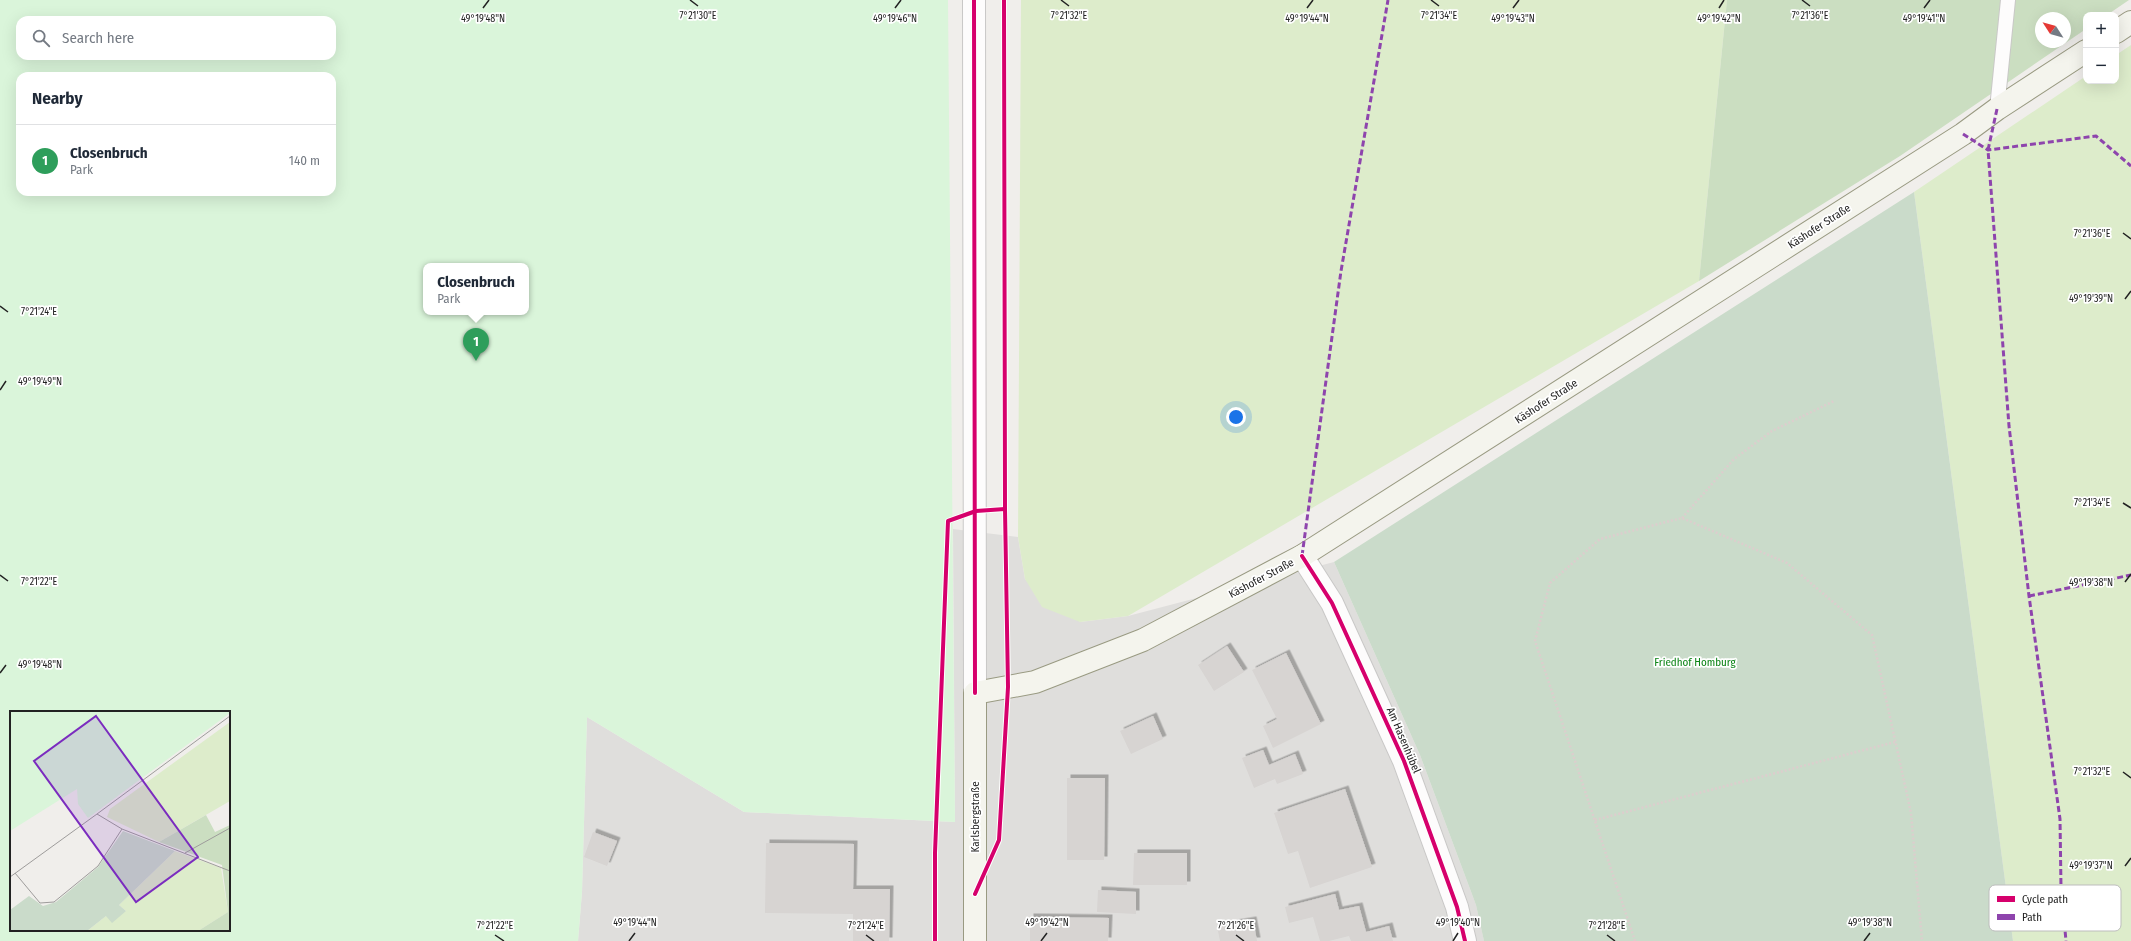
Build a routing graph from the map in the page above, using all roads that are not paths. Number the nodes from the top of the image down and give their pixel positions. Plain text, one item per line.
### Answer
1 (974, 0) edge
2 (2008, 0) edge
3 (2131, 22) edge
4 (2119, 30) edge
5 (2083, 53) edge
6 (1997, 109) junction
7 (1302, 556) junction
8 (975, 693) junction
9 (975, 941) edge
10 (1465, 941) edge

1 - 8 street
2 - 6 lane
3 - 4 main road
5 - 6 main road, Käshofer Straße
6 - 7 main road, Käshofer Straße
7 - 8 main road, Käshofer Straße
7 - 10 street, Am Hasenhübel
8 - 9 main road, Karlsbergstraße

